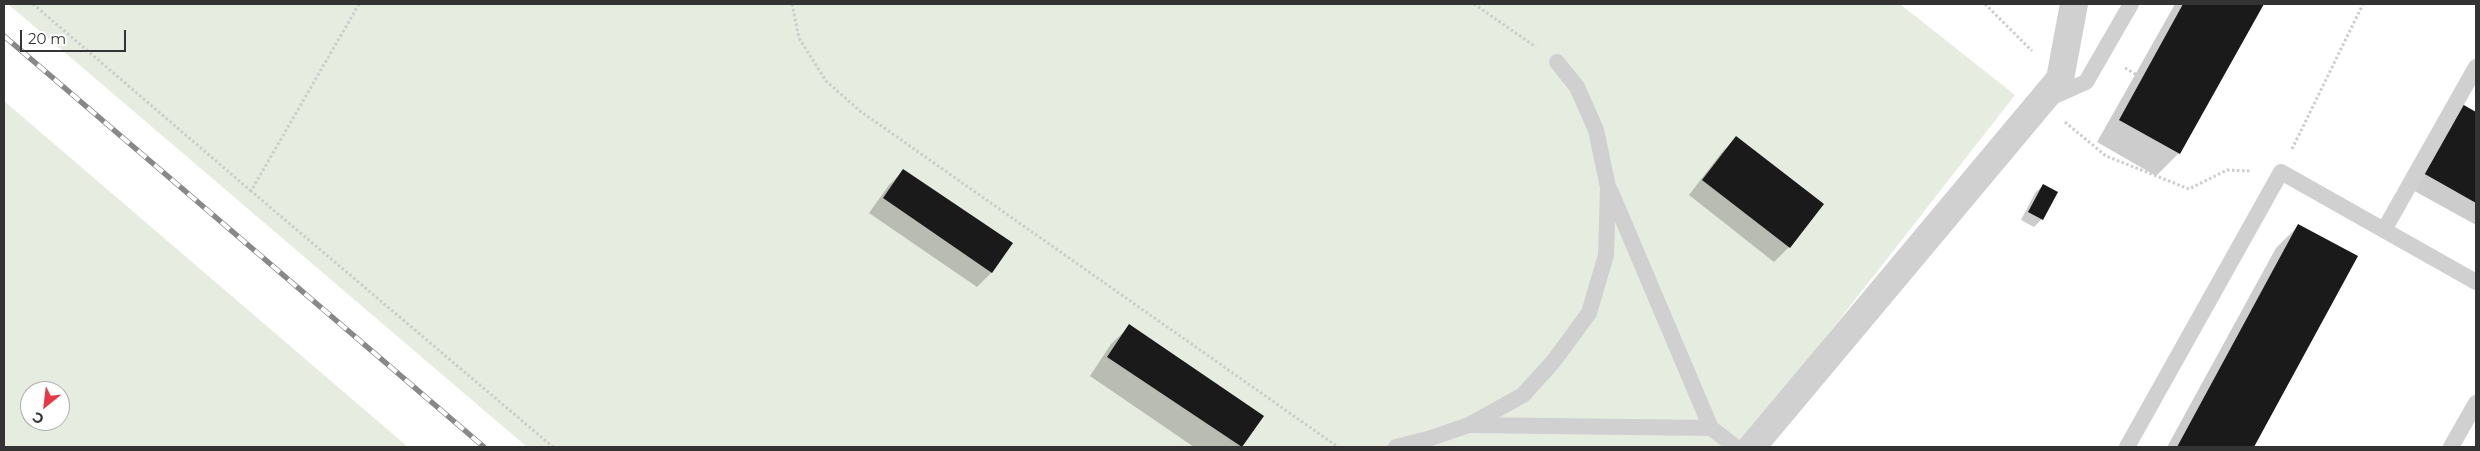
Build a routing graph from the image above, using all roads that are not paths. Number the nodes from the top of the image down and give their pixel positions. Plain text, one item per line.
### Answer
1 (2074, 4) edge
2 (2131, 4) edge
3 (1557, 62) road end
4 (2475, 70) edge
5 (2041, 102) junction
6 (1608, 187) junction
7 (2384, 230) junction
8 (2476, 282) edge
9 (2476, 403) edge
10 (1469, 425) junction
11 (1711, 428) junction
12 (1396, 447) edge
13 (1736, 447) edge
14 (1752, 447) edge
15 (2126, 447) edge
16 (2452, 447) edge

1 - 5 street
2 - 5 lane
3 - 6 lane
4 - 7 lane
5 - 14 street
6 - 10 lane
6 - 11 lane
7 - 8 lane
7 - 15 lane
9 - 16 lane
10 - 11 lane
10 - 12 lane
11 - 13 lane

